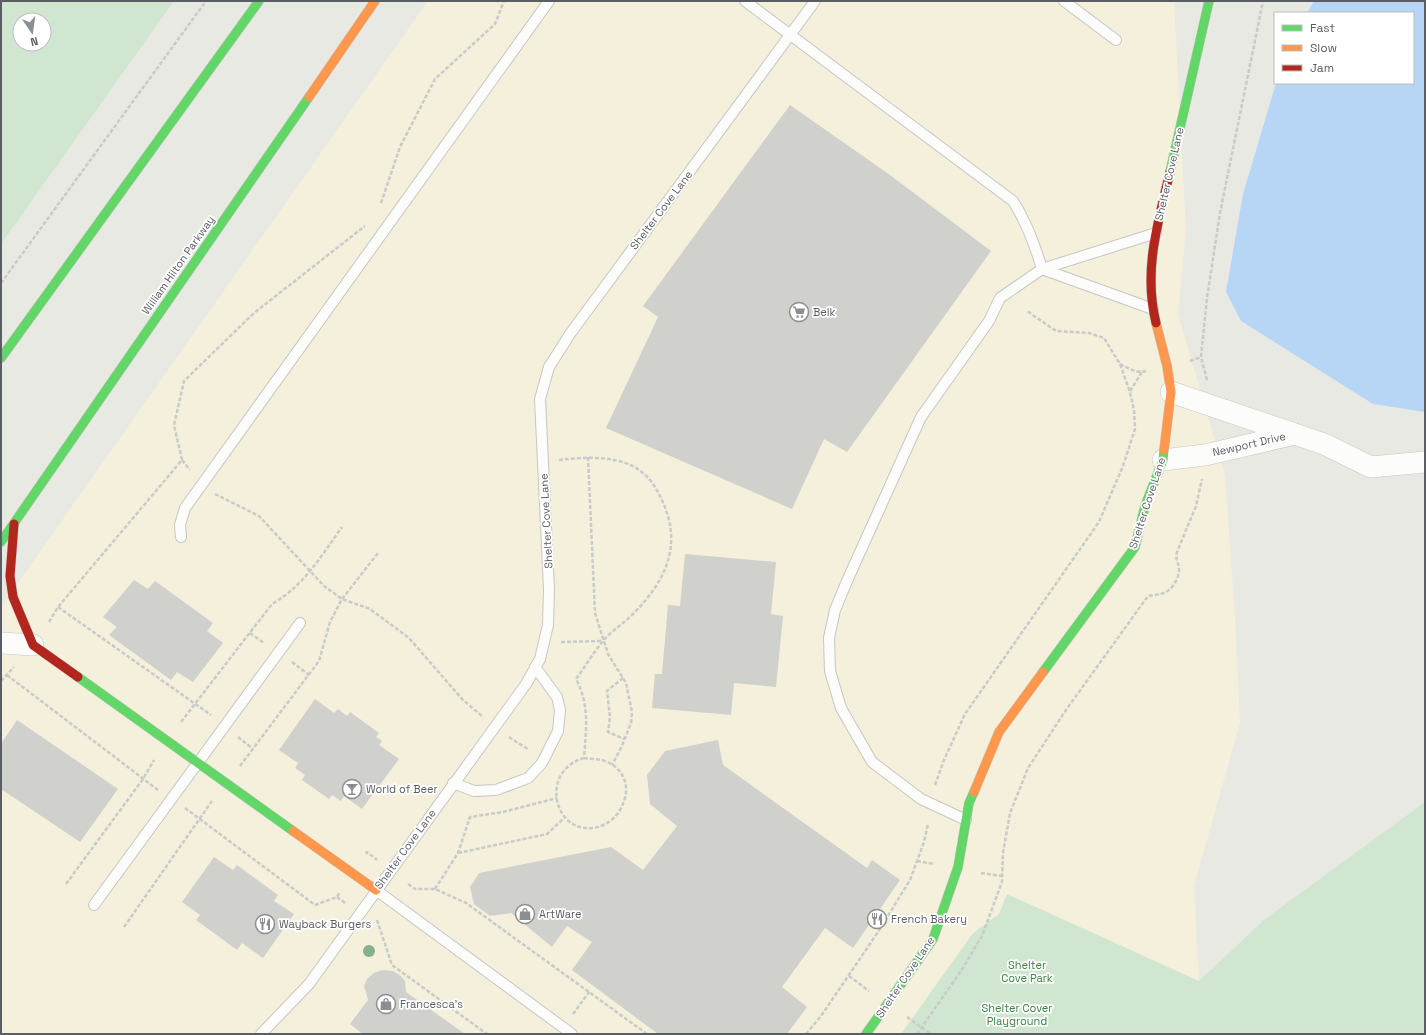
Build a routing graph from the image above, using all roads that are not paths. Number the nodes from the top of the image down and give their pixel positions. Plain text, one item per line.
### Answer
1 (259, 1) edge
2 (375, 1) edge
3 (549, 1) edge
4 (745, 1) edge
5 (814, 1) edge
6 (1064, 1) edge
7 (1209, 1) edge
8 (791, 35) junction
9 (1116, 40) dead end
10 (1156, 233) junction
11 (1042, 269) junction
12 (1153, 309) junction
13 (1, 358) edge
14 (1171, 392) junction
15 (1296, 434) junction
16 (1162, 460) junction
17 (1425, 462) edge
18 (14, 524) junction
19 (182, 537) dead end
20 (1, 542) edge
21 (300, 623) dead end
22 (1, 643) edge
23 (33, 645) junction
24 (535, 667) junction
25 (198, 762) junction
26 (453, 783) junction
27 (966, 820) junction
28 (376, 890) junction
29 (94, 905) dead end
30 (261, 1034) edge
31 (572, 1034) edge
32 (866, 1034) edge

1 - 13 main road
2 - 18 main road, William Hilton Parkway
3 - 19 lane
4 - 8 lane
5 - 8 lane, Shelter Cove Lane
6 - 9 lane
7 - 10 main road, Shelter Cove Lane
8 - 11 lane
8 - 24 lane, Shelter Cove Lane
10 - 11 lane
10 - 12 main road, Shelter Cove Lane
11 - 12 lane
11 - 27 lane
12 - 14 main road, Shelter Cove Lane
14 - 15 street
14 - 16 main road, Shelter Cove Lane
15 - 16 street, Newport Drive
15 - 17 street, Newport Drive
16 - 27 main road, Shelter Cove Lane
18 - 20 main road, William Hilton Parkway
18 - 23 main road
21 - 25 lane
22 - 23 street
23 - 25 main road
24 - 26 lane, Shelter Cove Lane
24 - 26 lane
25 - 28 main road
25 - 29 lane
26 - 28 lane, Shelter Cove Lane
27 - 32 main road, Shelter Cove Lane
28 - 30 lane, Shelter Cove Lane
28 - 31 lane

